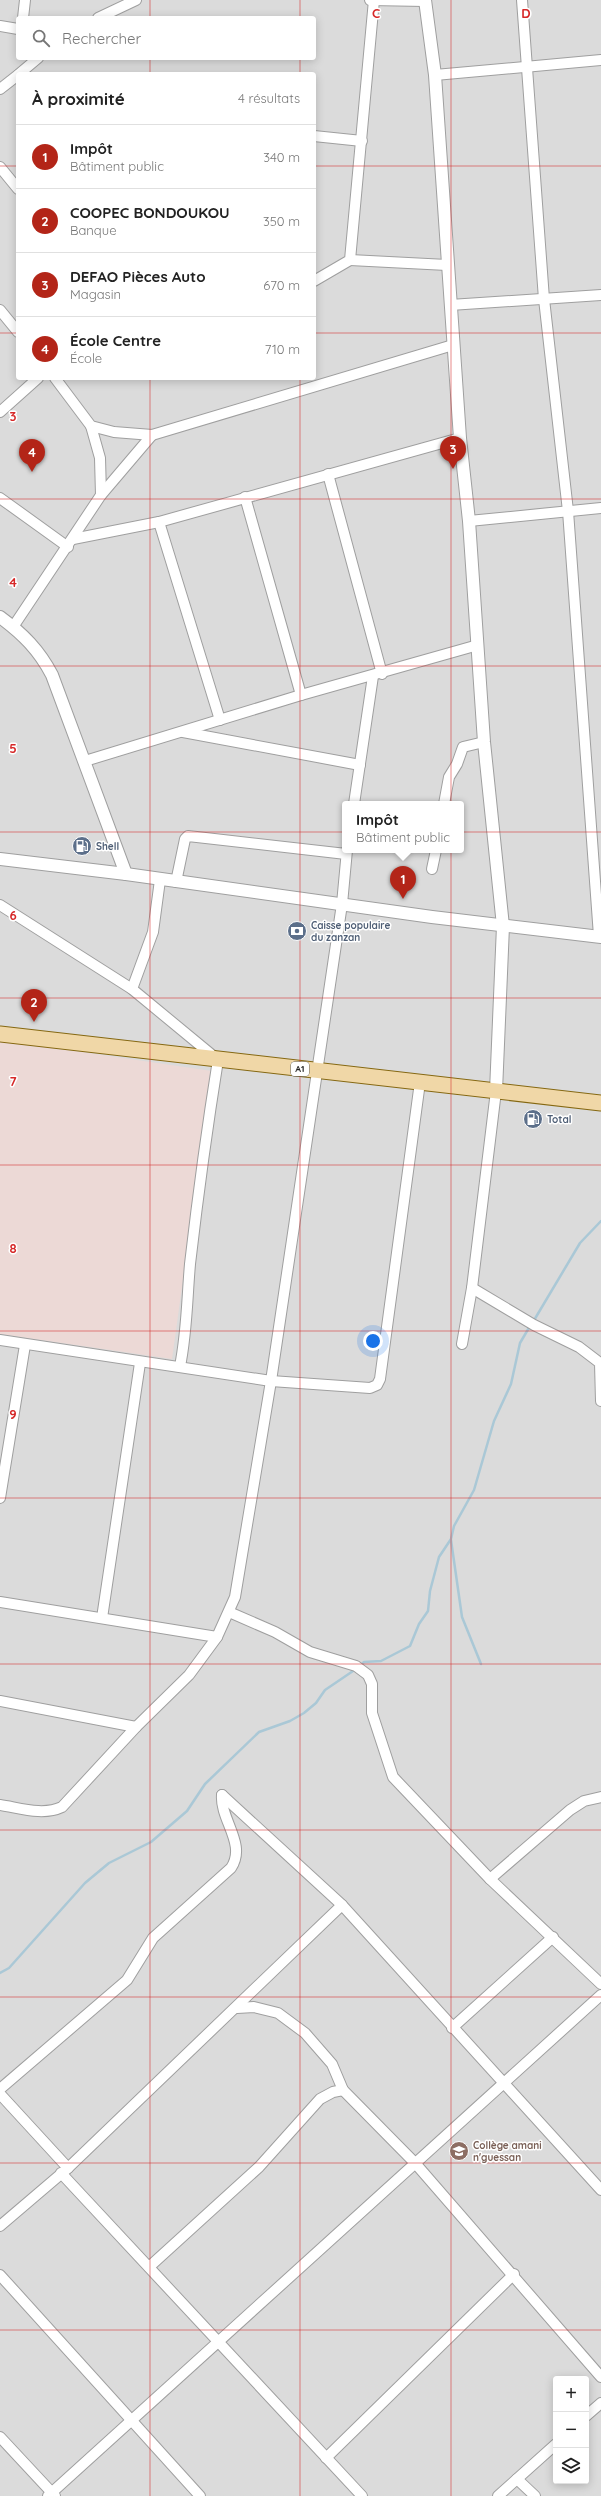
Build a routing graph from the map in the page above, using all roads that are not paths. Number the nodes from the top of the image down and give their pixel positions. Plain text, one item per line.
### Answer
1 (25, 0) edge
2 (136, 0) edge
3 (370, 0) edge
4 (374, 0) edge
5 (425, 0) edge
6 (522, 0) edge
7 (23, 16) edge
8 (102, 16) edge
9 (0, 26) edge
10 (16, 29) edge
11 (36, 60) edge
12 (601, 60) edge
13 (528, 66) junction
14 (24, 72) edge
15 (435, 75) junction
16 (16, 80) edge
17 (0, 89) edge
18 (316, 136) edge
19 (362, 141) junction
20 (0, 167) edge
21 (16, 187) edge
22 (350, 260) junction
23 (447, 265) junction
24 (316, 280) edge
25 (601, 295) edge
26 (544, 299) junction
27 (450, 304) junction
28 (0, 310) edge
29 (16, 330) edge
30 (453, 345) junction
31 (36, 380) edge
32 (57, 380) edge
33 (0, 412) edge
34 (91, 426) junction
35 (152, 435) junction
36 (460, 438) junction
37 (328, 474) junction
38 (101, 495) junction
39 (245, 497) junction
40 (0, 498) edge
41 (601, 508) edge
42 (568, 511) junction
43 (469, 521) junction
44 (159, 522) junction
45 (70, 543) junction
46 (0, 617) edge
47 (14, 627) junction
48 (478, 645) junction
49 (378, 675) junction
50 (301, 695) junction
51 (220, 720) junction
52 (181, 732) junction
53 (484, 742) junction
54 (85, 761) junction
55 (360, 766) junction
56 (354, 801) edge
57 (445, 801) edge
58 (342, 851) edge
59 (347, 853) edge
60 (435, 853) edge
61 (1, 863) edge
62 (432, 869) dead end
63 (126, 874) junction
64 (160, 880) junction
65 (176, 882) junction
66 (342, 904) junction
67 (0, 905) edge
68 (503, 926) junction
69 (600, 936) edge
70 (132, 989) junction
71 (0, 1034) edge
72 (218, 1060) junction
73 (315, 1070) junction
74 (420, 1082) junction
75 (496, 1091) junction
76 (601, 1103) edge
77 (472, 1288) junction
78 (0, 1340) edge
79 (462, 1344) dead end
80 (25, 1345) junction
81 (140, 1363) junction
82 (180, 1366) junction
83 (271, 1381) junction
84 (601, 1401) edge
85 (0, 1498) edge
86 (0, 1602) edge
87 (229, 1612) junction
88 (102, 1618) junction
89 (217, 1636) junction
90 (0, 1701) edge
91 (136, 1727) junction
92 (601, 1797) edge
93 (0, 1805) edge
94 (490, 1879) junction
95 (342, 1905) junction
96 (553, 1937) junction
97 (601, 1984) edge
98 (601, 1995) edge
99 (237, 2008) junction
100 (452, 2028) junction
101 (502, 2084) junction
102 (0, 2089) edge
103 (343, 2090) junction
104 (0, 2094) edge
105 (415, 2164) junction
106 (64, 2170) junction
107 (601, 2190) edge
108 (0, 2226) edge
109 (149, 2267) junction
110 (514, 2274) junction
111 (0, 2275) edge
112 (219, 2342) junction
113 (601, 2377) edge
114 (601, 2402) edge
115 (589, 2413) edge
116 (132, 2420) junction
117 (0, 2437) edge
118 (553, 2447) edge
119 (326, 2458) junction
120 (518, 2479) junction
121 (51, 2495) edge
122 (200, 2496) edge
123 (362, 2496) edge
124 (498, 2496) edge
125 (535, 2496) edge

1 - 7 street
2 - 8 street
3 - 4 street
4 - 5 street
4 - 19 street
5 - 15 street
6 - 13 street
9 - 10 street
11 - 14 street
12 - 13 street
13 - 15 street
13 - 26 street
15 - 23 street
16 - 17 street
18 - 19 street
19 - 22 street
20 - 21 street
22 - 23 street
22 - 24 street
23 - 27 street
25 - 26 street
26 - 27 street
26 - 42 street
27 - 30 street
28 - 29 street
30 - 35 street
30 - 36 street
31 - 33 street
32 - 34 street
34 - 35 street
34 - 38 street
35 - 38 street
36 - 37 street
36 - 43 street
37 - 39 street
37 - 49 street
38 - 45 street
39 - 44 street
39 - 50 street
40 - 45 street
41 - 42 street
42 - 43 street
42 - 69 street
43 - 48 street
44 - 45 street
44 - 51 street
45 - 47 street
46 - 47 street
47 - 54 street
48 - 49 street
48 - 53 street
49 - 50 street
49 - 55 street
50 - 51 street
51 - 52 street
52 - 54 street
52 - 55 street
53 - 57 street
53 - 68 street
54 - 63 street
55 - 56 street
58 - 65 street
59 - 66 street
60 - 62 street
61 - 63 street
63 - 64 street
64 - 65 street
64 - 70 street
65 - 66 street
66 - 68 street
66 - 73 street
67 - 70 street
68 - 69 street
68 - 75 street
70 - 72 street
71 - 72 main road, A1
72 - 73 main road, A1
72 - 82 street
73 - 74 main road, A1
73 - 83 street
74 - 75 main road, A1
74 - 83 street
75 - 76 main road, A1
75 - 77 street
77 - 79 street
77 - 84 street
78 - 80 street
80 - 81 street
80 - 85 street
81 - 82 street
81 - 88 street
82 - 83 street
83 - 87 street
86 - 88 street
87 - 89 street
87 - 94 street
88 - 89 street
89 - 91 street
90 - 91 street
91 - 93 street
92 - 94 street
94 - 96 street
95 - 99 street
95 - 100 street
95 - 102 street
96 - 97 street
96 - 100 street
98 - 101 street
99 - 103 street
99 - 106 street
100 - 101 street
101 - 105 street
101 - 107 street
103 - 105 street
103 - 109 street
104 - 106 street
105 - 110 street
105 - 112 street
106 - 108 street
106 - 109 street
109 - 112 street
110 - 113 street
110 - 119 street
111 - 116 street
112 - 116 street
112 - 119 street
114 - 115 street
116 - 121 street
116 - 122 street
117 - 121 street
118 - 120 street
119 - 123 street
120 - 124 street
120 - 125 street

